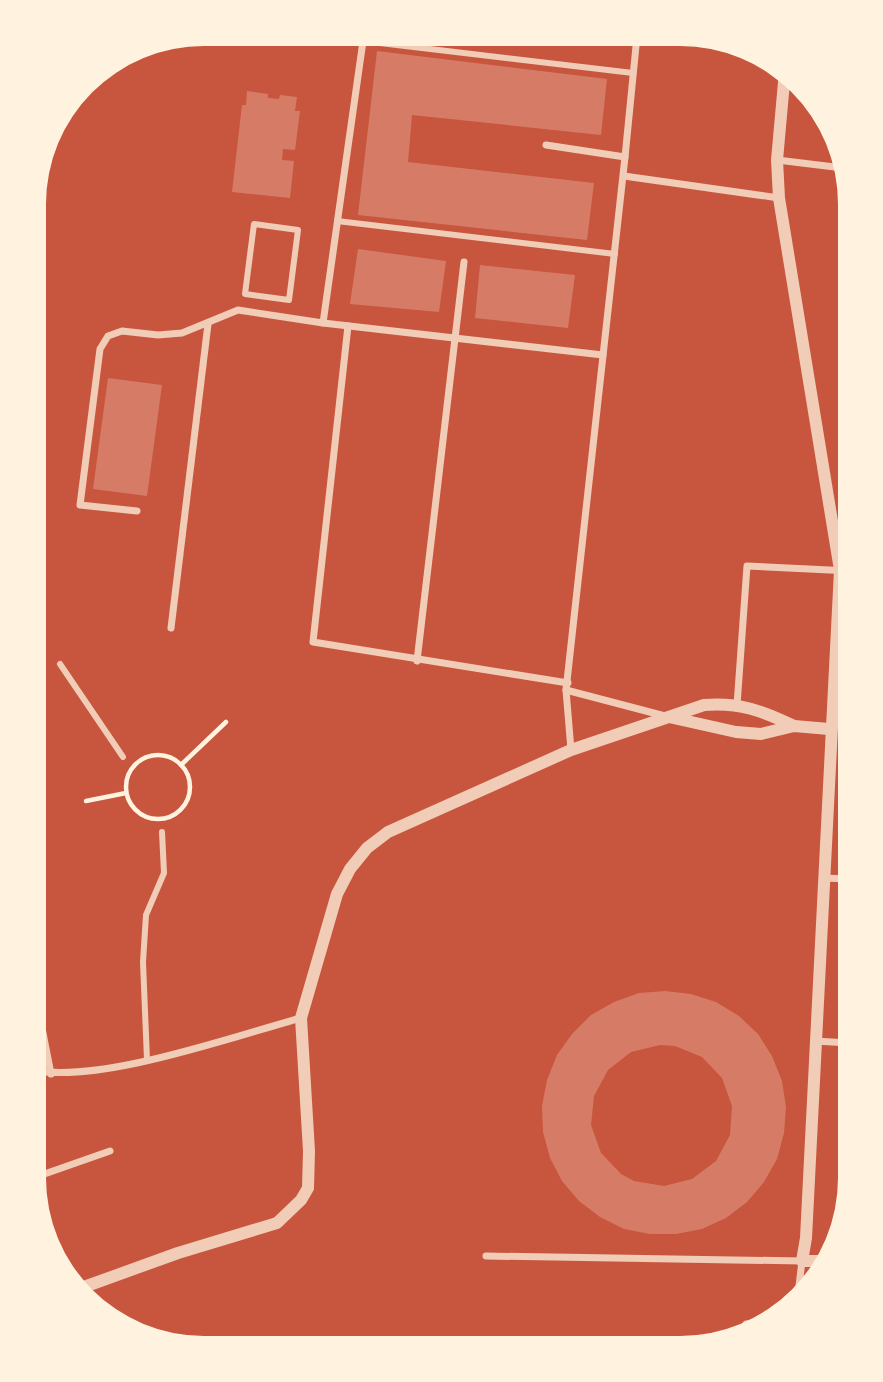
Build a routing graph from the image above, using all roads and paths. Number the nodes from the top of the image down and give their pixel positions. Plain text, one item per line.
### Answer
1 (362, 46) edge
2 (425, 46) edge
3 (636, 46) edge
4 (633, 73) junction
5 (784, 85) edge
6 (546, 145) dead end
7 (625, 157) junction
8 (777, 160) junction
9 (833, 167) edge
10 (624, 176) junction
11 (779, 198) junction
12 (337, 221) junction
13 (298, 230) joint
14 (615, 254) junction
15 (464, 262) dead end
16 (323, 323) junction
17 (208, 324) junction
18 (348, 326) junction
19 (456, 338) junction
20 (603, 355) junction
21 (137, 511) dead end
22 (838, 530) edge
23 (838, 571) edge
24 (171, 628) dead end
25 (838, 645) edge
26 (417, 661) junction
27 (60, 664) dead end
28 (567, 687) junction
29 (737, 705) junction
30 (665, 716) junction
31 (226, 722) dead end
32 (794, 726) junction
33 (829, 729) junction
34 (571, 750) junction
35 (123, 757) dead end
36 (181, 765) junction
37 (126, 793) junction
38 (86, 801) dead end
39 (162, 832) dead end
40 (823, 878) junction
41 (837, 879) edge
42 (302, 1018) junction
43 (814, 1041) junction
44 (837, 1042) edge
45 (46, 1048) edge
46 (147, 1060) junction
47 (46, 1073) edge
48 (51, 1074) junction
49 (110, 1152) dead end
50 (46, 1174) edge
51 (486, 1256) dead end
52 (802, 1261) junction
53 (814, 1261) edge
54 (800, 1281) edge
55 (88, 1286) edge

1 - 12 street
2 - 4 street
3 - 4 street
4 - 7 street
5 - 8 street
6 - 7 street
7 - 10 street
8 - 9 street
8 - 11 street
10 - 11 street
10 - 14 street
11 - 22 street
12 - 14 street
12 - 16 street
13 - 13 street
14 - 20 street
15 - 19 street
16 - 17 street
16 - 18 street
17 - 21 street
17 - 24 street
18 - 19 street
18 - 26 street
19 - 20 street
19 - 26 street
20 - 28 street
23 - 29 street
25 - 33 street
26 - 28 street
27 - 35 street
28 - 30 street
28 - 34 street
29 - 30 street
29 - 32 street
30 - 32 street
30 - 34 street
31 - 36 path
32 - 33 street
33 - 40 street
34 - 42 street
36 - 37 path
36 - 37 path
37 - 38 path
39 - 46 street
40 - 41 street
40 - 43 street
42 - 46 street
42 - 55 street
43 - 44 street
43 - 52 street
45 - 48 street
46 - 48 street
47 - 48 street
49 - 50 street
51 - 52 street
52 - 53 street
52 - 54 street

